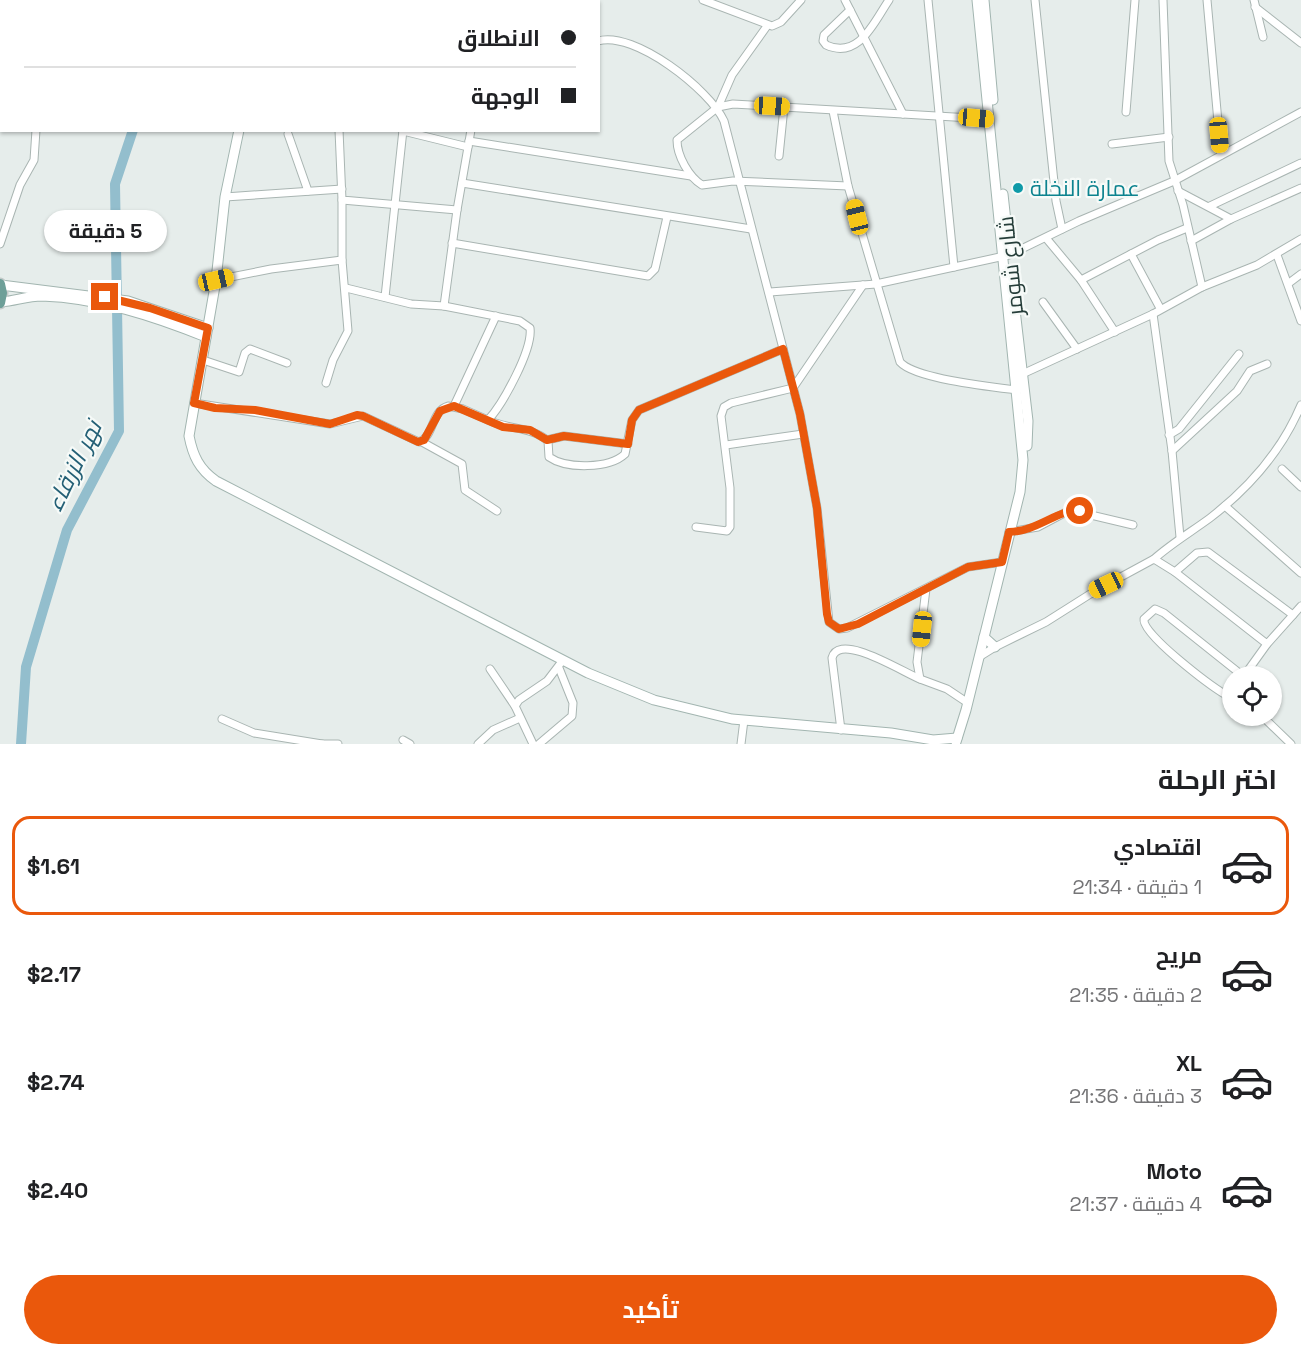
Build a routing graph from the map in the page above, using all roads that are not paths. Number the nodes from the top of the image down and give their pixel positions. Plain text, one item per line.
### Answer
1 (703, 0) edge
2 (800, 0) edge
3 (845, 0) edge
4 (889, 0) edge
5 (928, 0) edge
6 (977, 0) edge
7 (984, 0) edge
8 (1035, 0) edge
9 (1135, 0) edge
10 (1163, 0) edge
11 (1207, 0) edge
12 (1254, 3) edge
13 (850, 10) junction
14 (767, 26) junction
15 (1263, 37) dead end
16 (863, 39) junction
17 (600, 41) edge
18 (1301, 43) edge
19 (718, 107) junction
20 (784, 107) junction
21 (833, 111) junction
22 (1126, 112) dead end
23 (1301, 112) edge
24 (903, 114) junction
25 (940, 116) junction
26 (988, 119) junction
27 (36, 132) edge
28 (239, 132) edge
29 (339, 132) edge
30 (403, 132) edge
31 (408, 132) edge
32 (471, 132) edge
33 (288, 134) dead end
34 (1169, 137) junction
35 (468, 144) junction
36 (1112, 144) dead end
37 (1221, 155) junction
38 (779, 156) dead end
39 (1301, 163) edge
40 (691, 176) junction
41 (1174, 181) junction
42 (740, 182) junction
43 (462, 183) junction
44 (848, 186) junction
45 (1301, 188) edge
46 (342, 189) junction
47 (308, 191) junction
48 (1178, 191) junction
49 (225, 197) junction
50 (342, 200) junction
51 (396, 204) junction
52 (1210, 206) junction
53 (457, 210) junction
54 (667, 217) junction
55 (1231, 219) junction
56 (1187, 228) junction
57 (751, 229) junction
58 (1062, 230) junction
59 (1046, 238) junction
60 (1301, 239) edge
61 (1191, 241) junction
62 (452, 243) junction
63 (0, 244) edge
64 (1131, 254) junction
65 (1007, 255) junction
66 (1277, 255) junction
67 (342, 260) junction
68 (954, 267) junction
69 (1301, 274) edge
70 (216, 280) junction
71 (1081, 280) junction
72 (0, 284) edge
73 (876, 284) junction
74 (1289, 284) junction
75 (863, 285) junction
76 (1202, 287) junction
77 (346, 288) junction
78 (770, 292) junction
79 (385, 297) junction
80 (106, 301) junction
81 (0, 302) edge
82 (1043, 302) dead end
83 (444, 306) junction
84 (1160, 308) junction
85 (1153, 315) junction
86 (496, 316) junction
87 (1301, 321) edge
88 (207, 332) junction
89 (1115, 332) junction
90 (783, 349) junction
91 (1077, 349) junction
92 (1239, 354) dead end
93 (203, 360) junction
94 (287, 363) dead end
95 (1267, 363) dead end
96 (1019, 376) junction
97 (326, 383) dead end
98 (793, 388) junction
99 (1017, 390) junction
100 (194, 403) junction
101 (1301, 405) edge
102 (454, 406) junction
103 (488, 420) junction
104 (803, 434) junction
105 (1169, 435) junction
106 (547, 440) junction
107 (422, 442) junction
108 (628, 444) junction
109 (726, 445) junction
110 (1172, 452) junction
111 (1023, 460) junction
112 (1282, 470) dead end
113 (1301, 487) edge
114 (1225, 506) junction
115 (497, 512) dead end
116 (1133, 525) dead end
117 (696, 527) dead end
118 (1009, 532) junction
119 (1180, 537) junction
120 (1154, 559) junction
121 (1002, 562) junction
122 (1175, 572) junction
123 (1301, 573) edge
124 (926, 589) junction
125 (1301, 606) edge
126 (1293, 615) junction
127 (984, 637) junction
128 (1267, 644) junction
129 (995, 647) junction
130 (979, 657) junction
131 (561, 664) junction
132 (1231, 666) edge
133 (1251, 666) edge
134 (490, 669) dead end
135 (920, 679) junction
136 (1222, 692) edge
137 (968, 703) junction
138 (515, 706) junction
139 (520, 718) junction
140 (222, 719) dead end
141 (744, 720) junction
142 (1272, 726) edge
143 (841, 730) junction
144 (403, 740) dead end
145 (956, 741) edge
146 (937, 742) edge
147 (322, 744) edge
148 (338, 744) edge
149 (410, 744) edge
150 (478, 744) edge
151 (533, 744) edge
152 (539, 744) edge
153 (741, 744) edge
154 (1291, 744) edge

1 - 14 street
2 - 14 street
3 - 13 street
4 - 16 street
5 - 25 street
6 - 26 street, شارع شومر
7 - 65 street, شارع شومر
8 - 58 street
9 - 22 street
10 - 34 street
11 - 37 street
12 - 15 street
12 - 18 street
13 - 16 street
13 - 16 street
14 - 19 street
16 - 24 street
17 - 19 street
19 - 20 street
19 - 40 street
19 - 42 street
20 - 21 street
20 - 38 street
21 - 24 street
21 - 44 street
23 - 37 street
24 - 25 street
25 - 26 street
25 - 68 street
26 - 65 street, شارع شومر
27 - 63 street
28 - 49 street
29 - 46 street
30 - 51 street
31 - 35 street
32 - 35 street
33 - 47 street
34 - 36 street
34 - 41 street
35 - 40 street
35 - 43 street
37 - 41 street
39 - 52 street
40 - 42 street
41 - 48 street
41 - 58 street
42 - 44 street
42 - 57 street
43 - 53 street
43 - 54 street
44 - 73 street
45 - 55 street
46 - 47 street
46 - 50 street
47 - 49 street
48 - 52 street
48 - 56 street
49 - 70 street
50 - 51 street
50 - 67 street
51 - 53 street
51 - 79 street
52 - 55 street
53 - 62 street
54 - 57 street
54 - 62 street
55 - 61 street
56 - 61 street
56 - 64 street
57 - 78 street
58 - 59 street
59 - 65 street
59 - 71 street
60 - 66 street
61 - 76 street
62 - 83 street
64 - 71 street
64 - 84 street
65 - 68 street
65 - 96 street, شارع شومر
66 - 74 street
66 - 76 street
67 - 70 street
67 - 77 street
68 - 73 street
69 - 74 street
70 - 88 street
71 - 89 street
72 - 80 street
72 - 81 main road
73 - 75 street
73 - 99 street
74 - 87 street
75 - 78 street
75 - 98 street
76 - 84 street
77 - 79 street
77 - 97 street
78 - 90 street
79 - 83 street
80 - 81 street
80 - 88 street
82 - 91 street
83 - 86 street
84 - 85 street
85 - 89 street
85 - 105 street
86 - 102 street
86 - 103 street
88 - 93 street
89 - 91 street
90 - 98 street
90 - 108 street
91 - 96 street
92 - 105 street
93 - 94 street
93 - 100 street
95 - 110 street
96 - 99 street, شارع شومر
96 - 111 street, شارع شومر
98 - 104 street
98 - 109 street
99 - 111 street, شارع شومر
100 - 107 street
100 - 131 street
101 - 114 street
102 - 103 street
102 - 107 street
103 - 106 street
104 - 109 street
104 - 124 street
105 - 110 street
106 - 108 street
106 - 108 street
107 - 115 street
109 - 117 street
110 - 119 street
111 - 118 street, شارع شومر
112 - 113 street
114 - 119 street
114 - 123 street
116 - 118 street
118 - 121 street, شارع شومر
119 - 120 street
120 - 122 street
120 - 129 street
121 - 124 street
121 - 127 street, شارع شومر
122 - 126 street
122 - 128 street
124 - 135 street
125 - 126 street
126 - 128 street
127 - 129 street
127 - 130 street, شارع شومر
128 - 133 street
129 - 130 street
130 - 137 street, شارع شومر
131 - 138 street
131 - 141 street
131 - 152 street
132 - 136 street
134 - 138 street
135 - 137 street
135 - 143 street
137 - 145 street, شارع شومر
138 - 139 street
139 - 150 street
139 - 151 street
140 - 147 street
141 - 143 street
141 - 153 street
142 - 154 street
143 - 146 street
144 - 149 street
145 - 146 street
147 - 148 street

